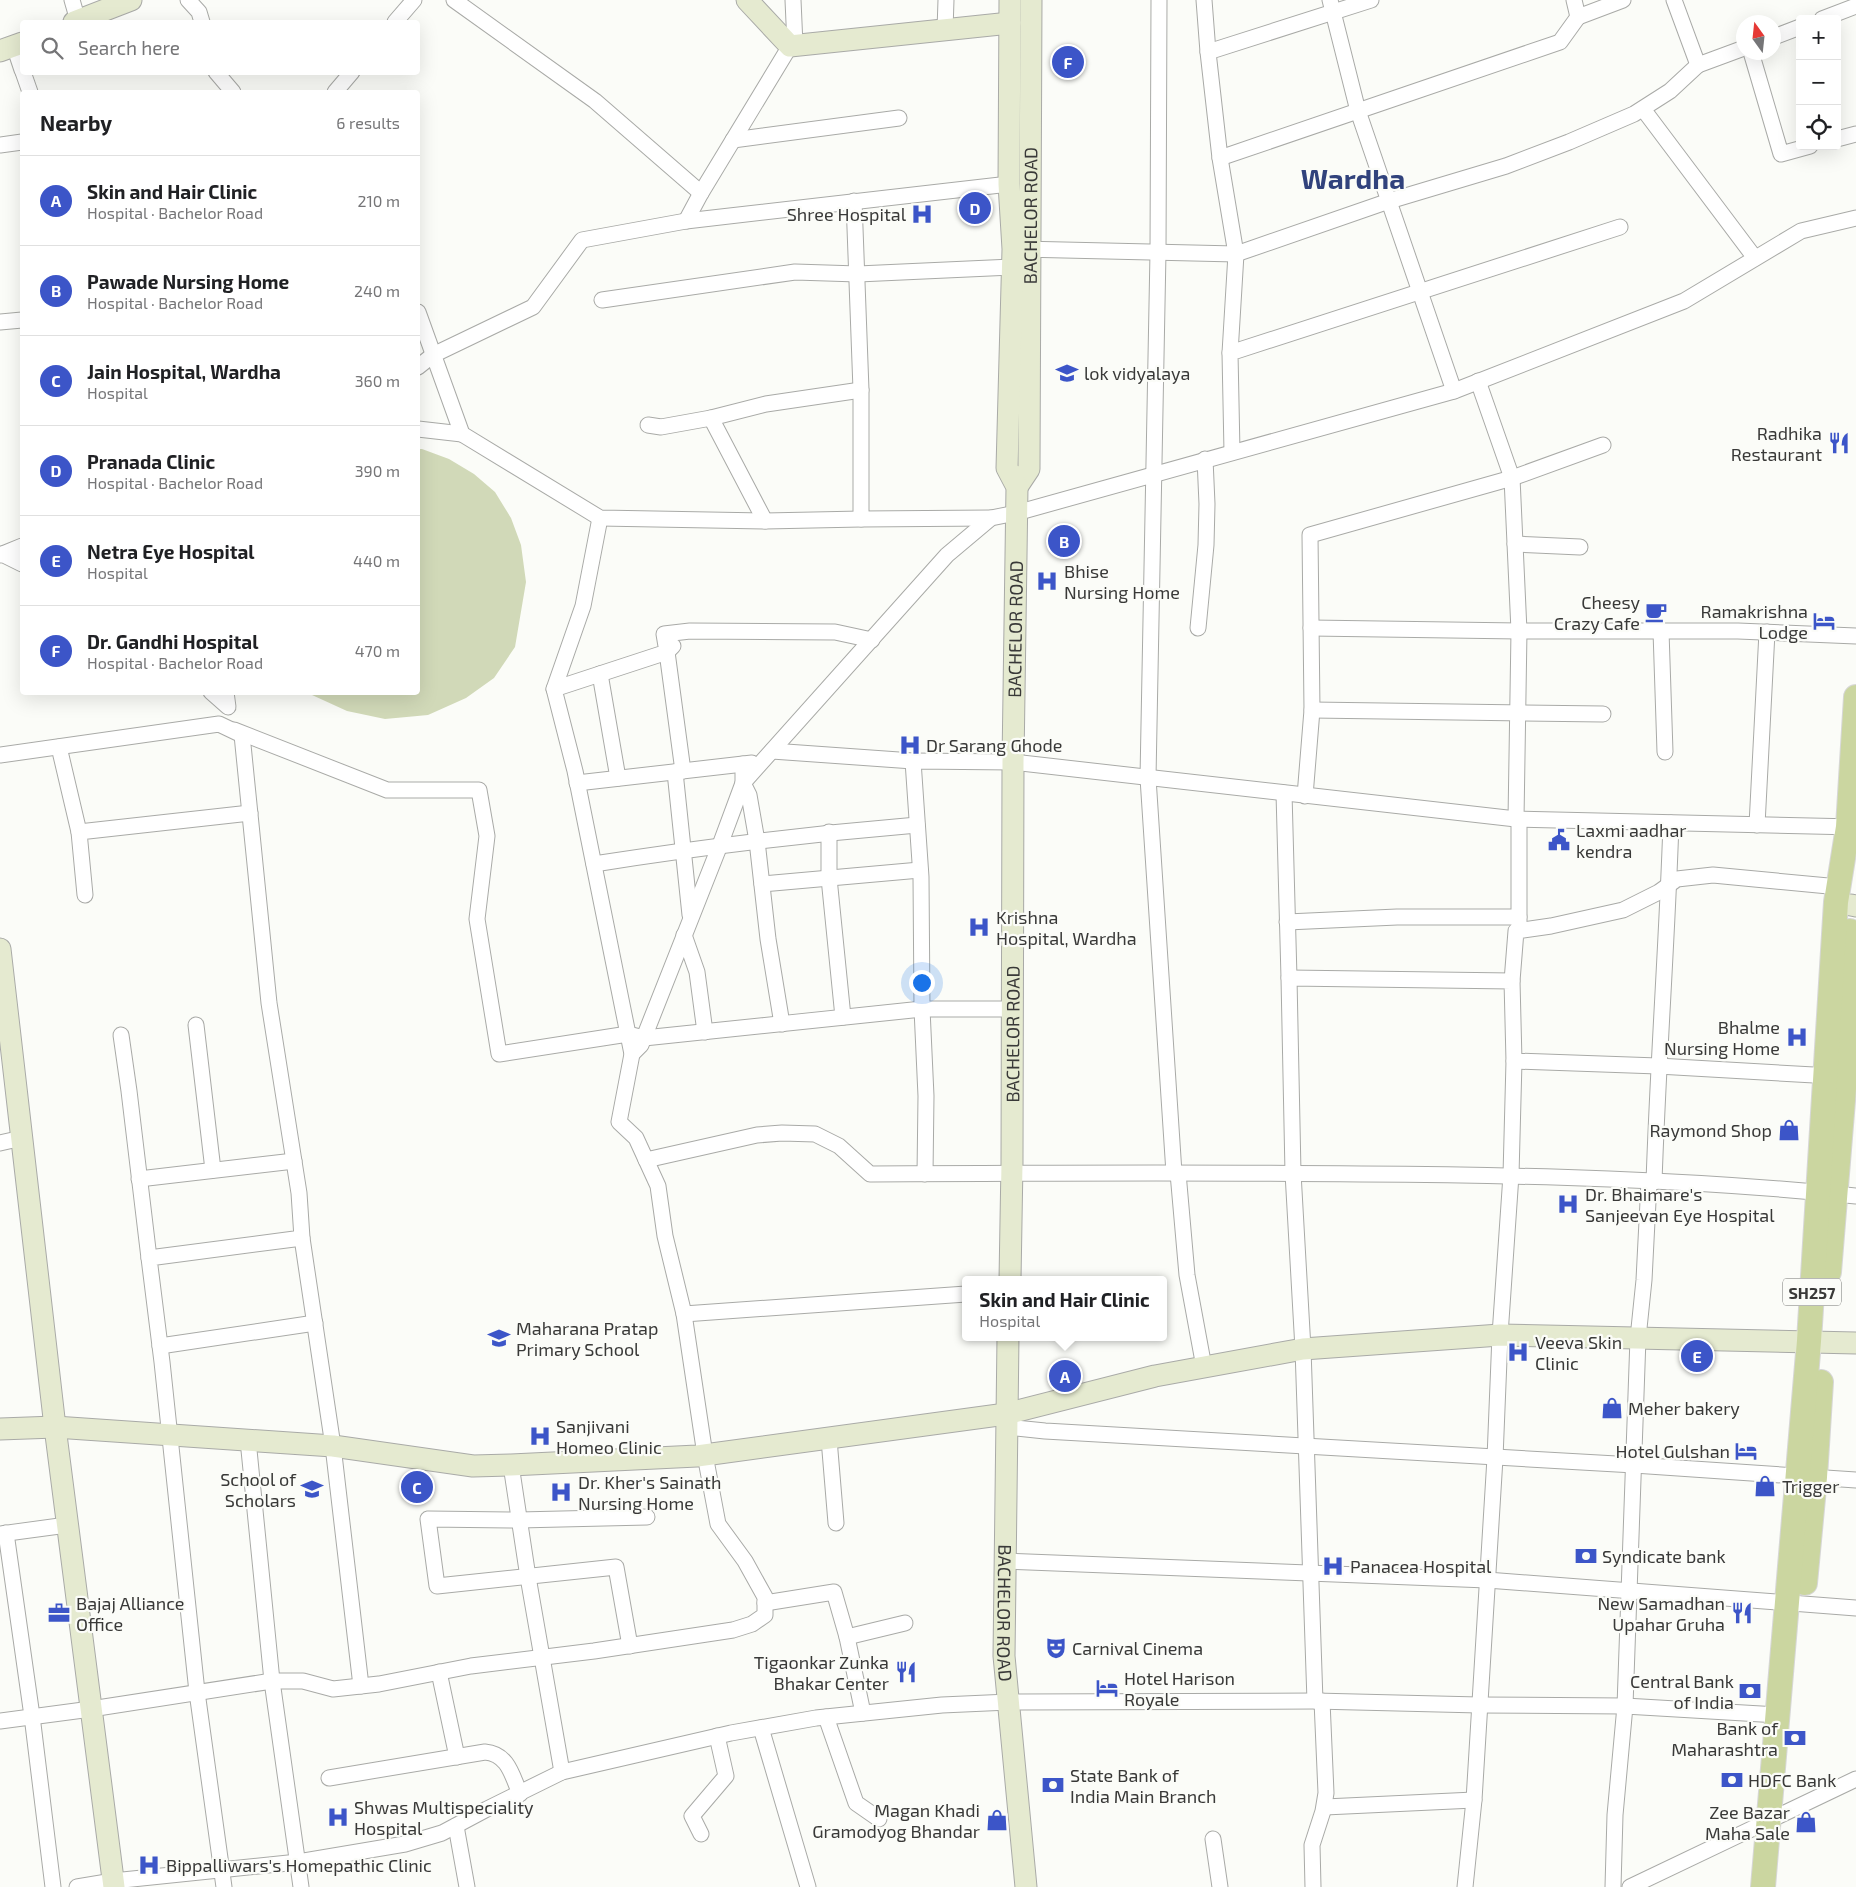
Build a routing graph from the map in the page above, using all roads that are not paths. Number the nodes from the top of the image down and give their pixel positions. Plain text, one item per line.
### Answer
1 (72, 0) edge
2 (131, 0) edge
3 (188, 0) edge
4 (414, 0) edge
5 (454, 0) edge
6 (747, 0) edge
7 (793, 0) edge
8 (946, 0) edge
9 (1010, 0) edge
10 (1031, 0) edge
11 (1158, 0) edge
12 (1204, 0) edge
13 (1371, 0) edge
14 (1574, 0) edge
15 (1623, 0) edge
16 (1674, 0) edge
17 (1331, 6) edge
18 (1856, 6) edge
19 (1832, 15) edge
20 (1578, 17) junction
21 (76, 20) edge
22 (81, 20) edge
23 (201, 20) edge
24 (397, 20) edge
25 (1010, 23) junction
26 (1796, 29) edge
27 (945, 30) junction
28 (1781, 34) edge
29 (793, 45) junction
30 (12, 47) edge
31 (1736, 51) edge
32 (1208, 52) junction
33 (1753, 60) edge
34 (20, 64) edge
35 (1698, 65) junction
36 (24, 75) edge
37 (219, 75) edge
38 (349, 75) edge
39 (29, 90) edge
40 (231, 90) edge
41 (337, 90) edge
42 (1642, 109) junction
43 (1358, 111) junction
44 (899, 118) dead end
45 (1856, 134) edge
46 (1841, 138) edge
47 (733, 140) junction
48 (20, 142) edge
49 (0, 145) edge
50 (1796, 150) edge
51 (1220, 158) junction
52 (1008, 184) junction
53 (701, 193) junction
54 (854, 201) junction
55 (1389, 201) junction
56 (1856, 218) edge
57 (686, 221) junction
58 (1620, 228) dead end
59 (1158, 252) junction
60 (1236, 254) junction
61 (1018, 255) junction
62 (1755, 258) junction
63 (858, 274) junction
64 (1420, 292) junction
65 (602, 300) dead end
66 (420, 318) edge
67 (20, 320) edge
68 (0, 322) edge
69 (1230, 353) junction
70 (433, 355) junction
71 (420, 365) edge
72 (1478, 381) junction
73 (861, 390) junction
74 (1454, 391) junction
75 (711, 418) junction
76 (648, 424) dead end
77 (420, 429) edge
78 (462, 434) junction
79 (1603, 445) dead end
80 (1232, 452) junction
81 (1205, 460) junction
82 (1153, 474) junction
83 (1512, 478) junction
84 (1016, 513) junction
85 (600, 518) junction
86 (991, 518) junction
87 (861, 519) junction
88 (764, 521) junction
89 (1515, 544) junction
90 (1580, 546) dead end
91 (20, 547) edge
92 (1, 554) edge
93 (20, 563) edge
94 (1198, 628) dead end
95 (1311, 628) junction
96 (1519, 630) junction
97 (1661, 631) junction
98 (1767, 632) junction
99 (1856, 636) edge
100 (872, 640) junction
101 (668, 652) junction
102 (600, 674) junction
103 (554, 689) junction
104 (214, 695) edge
105 (226, 695) edge
106 (1856, 697) edge
107 (1312, 710) junction
108 (1518, 713) junction
109 (1603, 714) dead end
110 (219, 724) junction
111 (59, 746) junction
112 (1665, 752) dead end
113 (0, 755) edge
114 (767, 757) junction
115 (913, 761) junction
116 (1013, 762) junction
117 (743, 764) junction
118 (679, 772) junction
119 (618, 778) junction
120 (1148, 778) junction
121 (577, 783) junction
122 (743, 783) junction
123 (1284, 793) junction
124 (1305, 796) junction
125 (250, 813) junction
126 (1517, 819) junction
127 (1671, 823) junction
128 (917, 824) junction
129 (1757, 825) junction
130 (1852, 828) edge
131 (78, 832) junction
132 (829, 832) junction
133 (757, 840) junction
134 (720, 845) junction
135 (683, 850) junction
136 (1856, 857) edge
137 (594, 864) junction
138 (920, 870) junction
139 (829, 878) junction
140 (762, 884) junction
141 (1669, 885) junction
142 (85, 895) dead end
143 (1849, 899) edge
144 (690, 918) junction
145 (1287, 922) junction
146 (1519, 924) junction
147 (684, 935) junction
148 (0, 951) edge
149 (1289, 978) junction
150 (1512, 981) junction
151 (922, 1009) junction
152 (1012, 1009) junction
153 (843, 1017) junction
154 (782, 1024) junction
155 (196, 1025) dead end
156 (705, 1032) junction
157 (628, 1034) junction
158 (120, 1035) dead end
159 (644, 1038) junction
160 (632, 1054) junction
161 (1514, 1061) junction
162 (1658, 1066) junction
163 (1842, 1076) edge
164 (22, 1138) junction
165 (0, 1142) edge
166 (646, 1160) junction
167 (294, 1161) junction
168 (213, 1170) junction
169 (1012, 1173) junction
170 (1176, 1173) junction
171 (1293, 1173) junction
172 (925, 1174) junction
173 (1511, 1175) junction
174 (139, 1179) junction
175 (1652, 1182) junction
176 (1836, 1194) edge
177 (302, 1238) junction
178 (149, 1258) junction
179 (1010, 1276) edge
180 (962, 1294) edge
181 (684, 1314) junction
182 (315, 1323) junction
183 (1500, 1335) junction
184 (1638, 1338) junction
185 (1008, 1341) edge
186 (1816, 1341) junction
187 (1856, 1343) edge
188 (160, 1346) junction
189 (1303, 1349) junction
190 (1204, 1367) junction
191 (1006, 1420) junction
192 (55, 1427) junction
193 (0, 1429) edge
194 (169, 1434) junction
195 (829, 1438) junction
196 (248, 1440) junction
197 (1307, 1445) junction
198 (332, 1446) junction
199 (705, 1455) junction
200 (1495, 1458) junction
201 (511, 1465) junction
202 (1634, 1465) junction
203 (1807, 1476) junction
204 (1856, 1480) edge
205 (647, 1517) dead end
206 (519, 1520) junction
207 (836, 1524) dead end
208 (67, 1525) junction
209 (3, 1534) edge
210 (1005, 1561) junction
211 (1310, 1572) junction
212 (528, 1577) junction
213 (1487, 1580) junction
214 (1629, 1590) junction
215 (765, 1603) junction
216 (1795, 1604) junction
217 (1856, 1608) edge
218 (905, 1623) dead end
219 (847, 1637) junction
220 (630, 1646) junction
221 (542, 1657) junction
222 (439, 1672) junction
223 (272, 1681) junction
224 (362, 1686) junction
225 (197, 1692) junction
226 (1319, 1701) junction
227 (1009, 1702) junction
228 (1479, 1705) junction
229 (1625, 1706) junction
230 (91, 1709) junction
231 (863, 1713) junction
232 (1778, 1715) junction
233 (32, 1716) junction
234 (826, 1717) junction
235 (0, 1721) edge
236 (761, 1728) junction
237 (717, 1736) junction
238 (457, 1757) junction
239 (562, 1772) junction
240 (330, 1778) dead end
241 (1856, 1779) edge
242 (520, 1794) junction
243 (1474, 1800) junction
244 (1325, 1807) junction
245 (1776, 1817) junction
246 (878, 1819) dead end
247 (456, 1826) junction
248 (701, 1834) dead end
249 (1213, 1839) dead end
250 (298, 1862) junction
251 (222, 1870) junction
252 (114, 1884) edge
253 (53, 1887) edge
254 (77, 1887) edge
255 (224, 1887) edge
256 (301, 1887) edge
257 (467, 1887) edge
258 (808, 1887) edge
259 (1026, 1887) edge
260 (1220, 1887) edge
261 (1313, 1887) edge
262 (1465, 1887) edge
263 (1612, 1887) edge
264 (1630, 1887) edge
265 (1764, 1887) edge
266 (1777, 1887) edge

1 - 21 street
2 - 22 street
3 - 23 street
4 - 24 street
5 - 53 street
6 - 29 street
7 - 29 street
8 - 27 street
9 - 25 street, BACHELOR ROAD
10 - 61 street, BACHELOR ROAD
11 - 59 street
12 - 32 street
13 - 17 street
14 - 20 street
15 - 20 street
16 - 35 street
17 - 32 street
17 - 43 street
18 - 19 street
20 - 43 street
25 - 27 street
25 - 52 street, BACHELOR ROAD
26 - 28 street
27 - 29 street
29 - 47 street
30 - 34 street
31 - 35 street
32 - 51 street
33 - 50 street
35 - 42 street
36 - 39 street
37 - 40 street
38 - 41 street
42 - 55 street
42 - 62 street
43 - 51 street
43 - 55 street
44 - 47 street
45 - 46 street
47 - 53 street
48 - 49 street
51 - 60 street
52 - 54 street
52 - 61 street, BACHELOR ROAD
53 - 57 street
54 - 57 street
54 - 63 street
55 - 60 street
55 - 64 street
56 - 62 street
57 - 70 street
58 - 64 street
59 - 60 street
59 - 61 street
59 - 82 street
60 - 69 street
61 - 63 street
61 - 84 street, BACHELOR ROAD
62 - 72 street
63 - 65 street
63 - 73 street
64 - 69 street
64 - 74 street
66 - 70 street
67 - 68 street
69 - 80 street
70 - 71 street
70 - 78 street
72 - 74 street
72 - 83 street
73 - 75 street
73 - 87 street
74 - 80 street
75 - 76 street
75 - 88 street
77 - 78 street
78 - 85 street
79 - 83 street
80 - 81 street
81 - 82 street
81 - 94 street
82 - 84 street
82 - 120 street
83 - 89 street
83 - 95 street
84 - 86 street
84 - 116 street, BACHELOR ROAD
85 - 88 street
85 - 103 street
86 - 87 street
86 - 100 street
87 - 88 street
89 - 90 street
89 - 96 street
91 - 92 street
92 - 93 street
95 - 96 street
95 - 107 street
96 - 97 street
96 - 108 street
97 - 98 street
97 - 112 street
98 - 99 street
98 - 129 street
100 - 101 street
100 - 114 street
101 - 102 street
101 - 118 street
102 - 103 street
102 - 119 street
103 - 121 street
104 - 105 street
106 - 130 main road, SH257
107 - 108 street
107 - 124 street
108 - 109 street
108 - 126 street
110 - 111 street
110 - 125 street
110 - 157 street
111 - 113 street
111 - 131 street
114 - 115 street
114 - 117 street
114 - 122 street
115 - 116 street
115 - 128 street
116 - 120 street
116 - 152 street, BACHELOR ROAD
117 - 118 street
117 - 122 street
118 - 119 street
118 - 135 street
119 - 121 street
120 - 123 street
120 - 170 street
121 - 137 street
122 - 133 street
122 - 134 street
123 - 124 street
123 - 145 street
124 - 126 street
125 - 131 street
125 - 167 street
126 - 127 street
126 - 146 street
127 - 129 street
127 - 141 street
128 - 132 street
128 - 138 street
129 - 130 street
130 - 143 main road, SH257
131 - 142 street
132 - 133 street
132 - 139 street
133 - 134 street
133 - 140 street
134 - 135 street
134 - 144 street
135 - 137 street
135 - 144 street
136 - 143 main road, SH257
137 - 157 street
138 - 139 street
138 - 151 street
139 - 140 street
139 - 153 street
140 - 154 street
141 - 143 street
141 - 146 street
141 - 162 street
143 - 163 main road, SH257
144 - 147 street
145 - 146 street
145 - 149 street
146 - 150 street
147 - 156 street
147 - 159 street
148 - 164 street
149 - 150 street
149 - 171 street
150 - 161 street
151 - 152 street
151 - 153 street
151 - 172 street
152 - 169 street, BACHELOR ROAD
153 - 154 street
154 - 156 street
155 - 168 street
156 - 159 street
157 - 159 street
157 - 160 street
158 - 174 street
159 - 160 street
160 - 166 street
161 - 162 street
161 - 173 street
162 - 163 street
162 - 175 street
163 - 176 main road, SH257
164 - 165 street
164 - 192 street
166 - 172 street
166 - 181 street
167 - 168 street
167 - 177 street
168 - 174 street
169 - 170 street
169 - 172 street
169 - 179 street, BACHELOR ROAD
170 - 171 street
170 - 190 street
171 - 173 street
171 - 189 street
173 - 175 street
173 - 183 street
174 - 178 street
175 - 176 street
175 - 184 street
176 - 186 main road, SH257
177 - 178 street
177 - 182 street
178 - 188 street
180 - 181 street
181 - 199 street
182 - 188 street
182 - 198 street
183 - 184 street
183 - 189 street
183 - 200 street
184 - 186 street
184 - 202 street
185 - 191 street, BACHELOR ROAD
186 - 187 street
186 - 203 main road, SH257
188 - 194 street
189 - 190 street
189 - 197 street
190 - 191 street
191 - 195 street
191 - 197 street
191 - 210 street, BACHELOR ROAD
192 - 193 street
192 - 194 street
192 - 208 street
194 - 196 street
194 - 225 street
195 - 199 street
195 - 207 street
196 - 198 street
196 - 223 street
197 - 200 street
197 - 211 street
198 - 201 street
198 - 224 street
199 - 201 street
199 - 215 street
200 - 202 street
200 - 213 street
201 - 206 street
202 - 203 street
202 - 214 street
203 - 204 street
203 - 216 main road, SH257
205 - 206 street
206 - 212 street
206 - 212 street
208 - 209 street
208 - 230 street
209 - 233 street
210 - 211 street
210 - 227 street, BACHELOR ROAD
211 - 213 street
211 - 226 street
212 - 220 street
212 - 221 street
213 - 214 street
213 - 228 street
214 - 216 street
214 - 229 street
215 - 219 street
215 - 220 street
216 - 217 street
216 - 232 main road, SH257
216 - 245 main road, SH257
218 - 219 street
219 - 231 street
220 - 221 street
221 - 222 street
221 - 239 street
222 - 224 street
222 - 238 street
223 - 224 street
223 - 225 street
223 - 250 street
225 - 230 street
225 - 251 street
226 - 227 street
226 - 228 street
226 - 244 street
227 - 231 street
227 - 259 street, BACHELOR ROAD
228 - 229 street
228 - 243 street
229 - 232 street
229 - 263 street
230 - 233 street
230 - 252 street
231 - 234 street
232 - 245 main road, SH257
233 - 235 street
233 - 253 street
234 - 236 street
234 - 246 street
236 - 237 street
236 - 258 street
237 - 239 street
237 - 248 street
238 - 240 street
238 - 242 street
239 - 242 street
241 - 245 street
242 - 247 street
243 - 244 street
243 - 262 street
244 - 261 street
245 - 264 street
245 - 265 main road, SH257
245 - 266 main road, SH257
247 - 250 street
247 - 257 street
249 - 260 street
250 - 251 street
250 - 256 street
251 - 252 street
251 - 255 street
252 - 254 street

